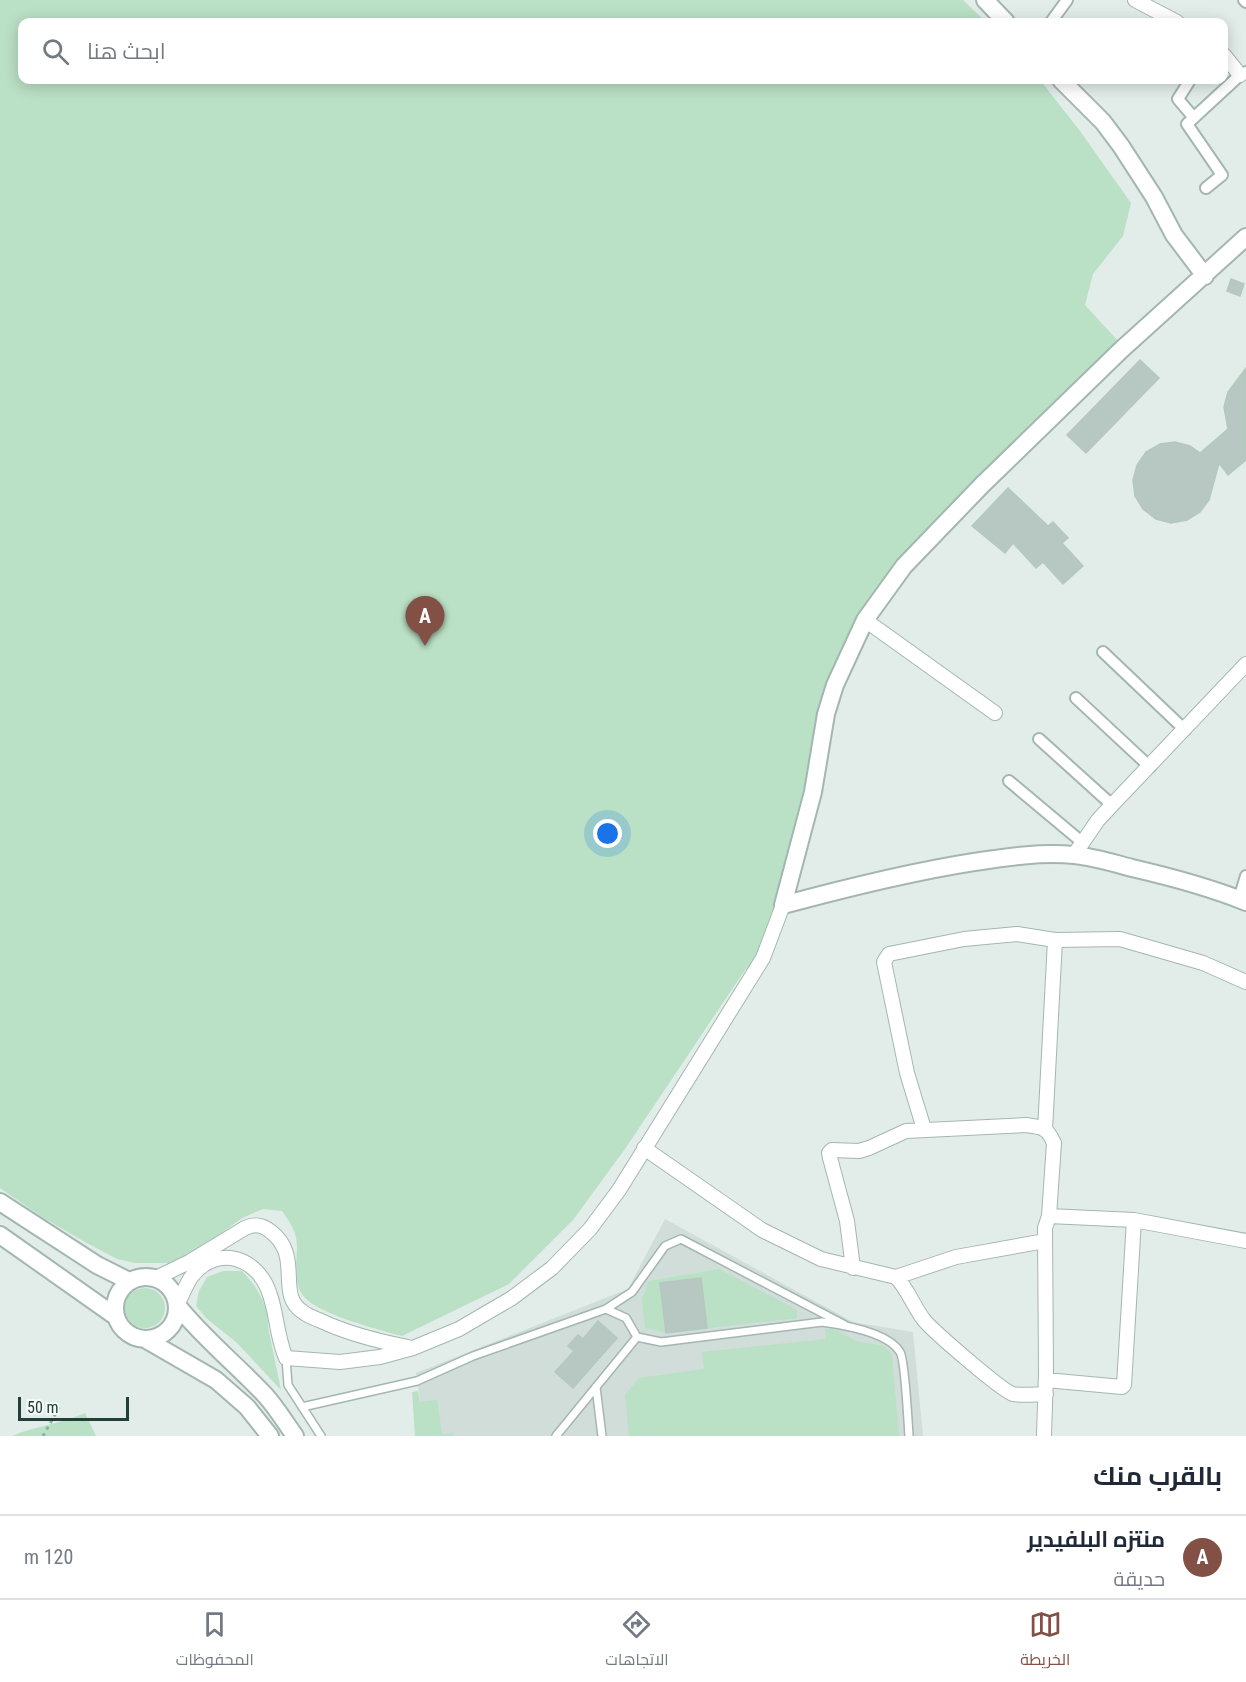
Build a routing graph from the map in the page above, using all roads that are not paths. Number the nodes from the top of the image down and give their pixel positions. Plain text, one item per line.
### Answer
1 (985, 0) edge
2 (1067, 0) edge
3 (1136, 0) edge
4 (1002, 18) edge
5 (1054, 18) edge
6 (1170, 18) edge
7 (1228, 59) edge
8 (1243, 74) edge
9 (1065, 84) edge
10 (1184, 84) edge
11 (1194, 118) junction
12 (1206, 188) dead end
13 (1246, 237) edge
14 (1204, 276) junction
15 (865, 620) junction
16 (1103, 652) dead end
17 (1246, 664) edge
18 (1076, 698) dead end
19 (995, 713) dead end
20 (1185, 730) junction
21 (1039, 739) dead end
22 (1150, 767) junction
23 (1009, 781) dead end
24 (1112, 805) junction
25 (1078, 849) junction
26 (1246, 876) edge
27 (1243, 900) edge
28 (783, 905) junction
29 (1055, 940) junction
30 (1246, 982) edge
31 (924, 1129) junction
32 (1045, 1130) junction
33 (644, 1148) junction
34 (0, 1202) edge
35 (1049, 1216) junction
36 (1134, 1220) junction
37 (0, 1235) edge
38 (1045, 1241) junction
39 (1246, 1241) edge
40 (853, 1268) junction
41 (896, 1277) junction
42 (156, 1278) junction
43 (129, 1281) junction
44 (177, 1305) junction
45 (606, 1309) junction
46 (116, 1316) junction
47 (845, 1325) junction
48 (637, 1337) junction
49 (145, 1339) junction
50 (413, 1348) junction
51 (286, 1358) junction
52 (596, 1387) junction
53 (1046, 1387) junction
54 (302, 1407) junction
55 (270, 1436) edge
56 (295, 1436) edge
57 (321, 1436) edge
58 (556, 1436) edge
59 (602, 1436) edge
60 (909, 1436) edge
61 (1044, 1436) edge

1 - 4 street
2 - 5 street
3 - 6 street
7 - 8 street
8 - 11 street
9 - 14 street
10 - 11 street
11 - 12 street
13 - 14 street
14 - 15 street
15 - 19 street
15 - 28 street
16 - 20 street
17 - 20 street
18 - 22 street
20 - 22 street
21 - 24 street
22 - 24 street
23 - 25 street
24 - 25 street
25 - 27 street
25 - 28 street
26 - 27 street
28 - 33 street
29 - 30 street
29 - 31 street
29 - 32 street
31 - 32 street
31 - 40 street
32 - 35 street
33 - 40 street
33 - 50 street
34 - 43 street
35 - 36 street
35 - 38 street
36 - 39 street
36 - 53 street
37 - 46 street
38 - 41 street
38 - 53 street
40 - 41 street
41 - 53 street
42 - 43 street
42 - 44 street
42 - 50 street
43 - 46 street
44 - 49 street
44 - 51 street
44 - 56 street
45 - 47 lane
45 - 48 lane
45 - 54 lane
46 - 49 street
47 - 48 lane
47 - 60 lane
48 - 52 lane
49 - 55 street
50 - 51 street
51 - 54 lane
52 - 58 lane
52 - 59 lane
53 - 61 street
54 - 57 lane

